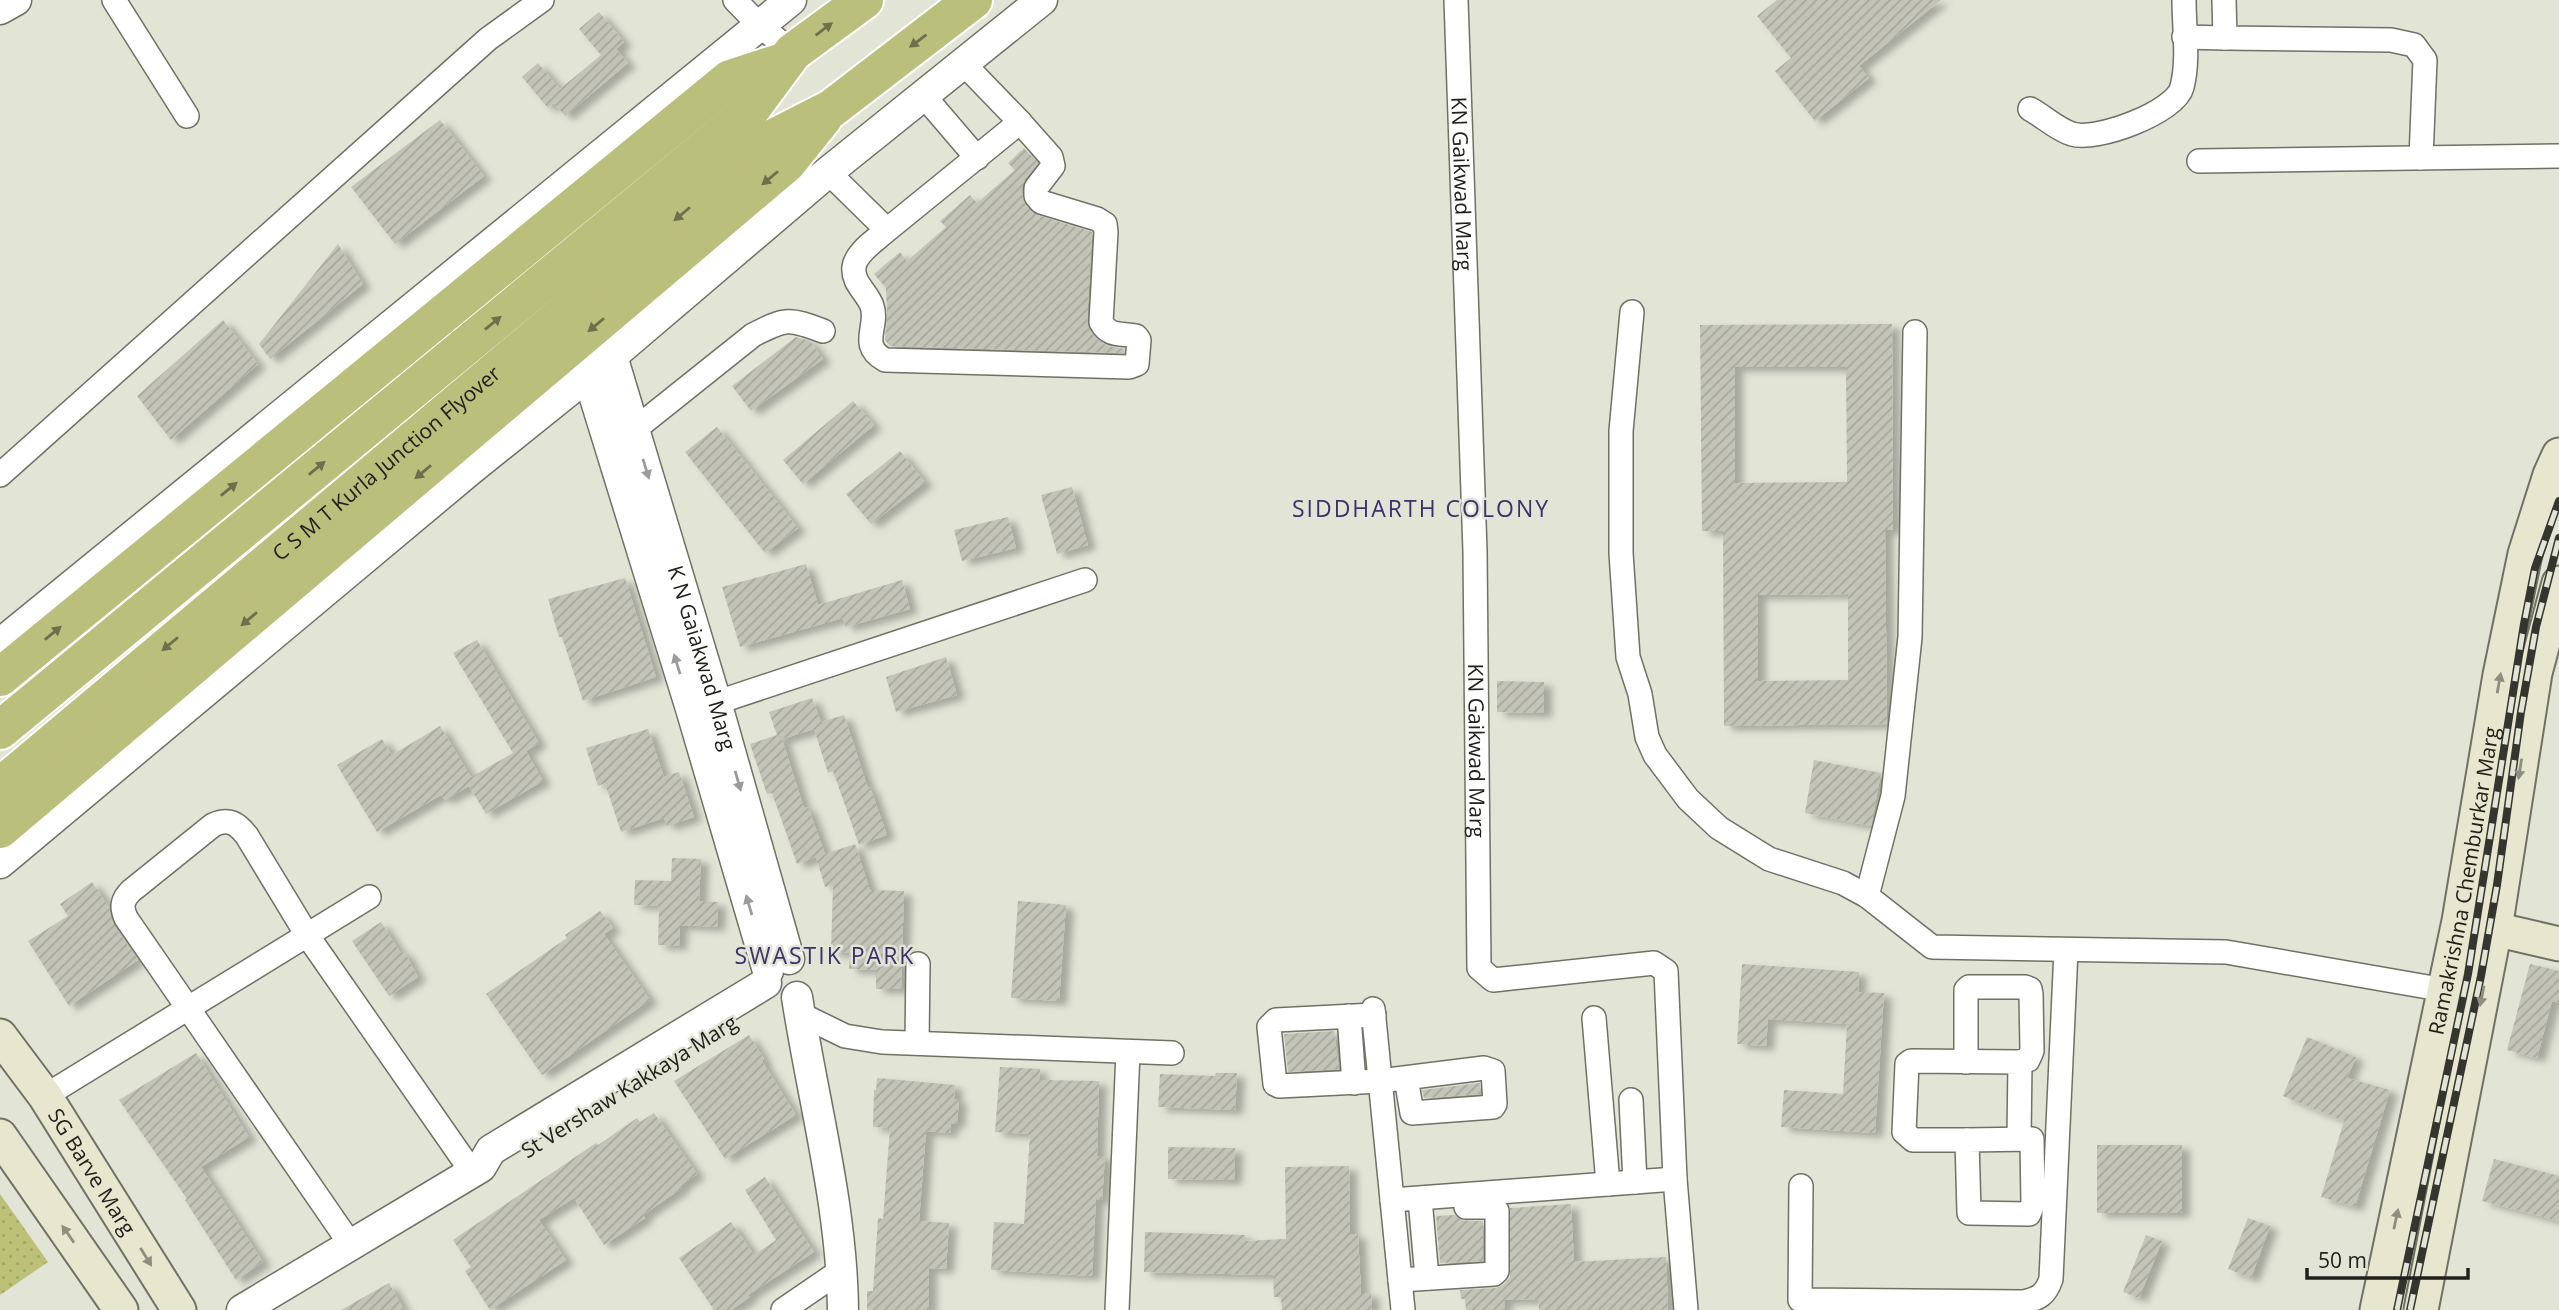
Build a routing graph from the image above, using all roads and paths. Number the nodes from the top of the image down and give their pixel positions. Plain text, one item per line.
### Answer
1 (16, 0) edge
2 (114, 0) edge
3 (542, 0) edge
4 (735, 0) edge
5 (791, 0) edge
6 (864, 0) edge
7 (972, 0) edge
8 (1042, 0) edge
9 (1456, 0) edge
10 (2184, 0) edge
11 (2224, 0) edge
12 (0, 9) edge
13 (760, 26) junction
14 (2184, 37) junction
15 (2225, 38) junction
16 (790, 56) junction
17 (964, 63) junction
18 (924, 96) junction
19 (831, 108) junction
20 (2031, 108) dead end
21 (187, 116) dead end
22 (1020, 122) junction
23 (760, 126) junction
24 (2559, 156) edge
25 (977, 158) junction
26 (2421, 158) junction
27 (2199, 162) dead end
28 (828, 172) junction
29 (887, 230) junction
30 (1632, 312) dead end
31 (823, 331) dead end
32 (1915, 332) dead end
33 (611, 356) junction
34 (588, 375) junction
35 (634, 430) junction
36 (611, 449) junction
37 (2559, 455) edge
38 (0, 474) edge
39 (1085, 580) dead end
40 (2559, 583) edge
41 (673, 605) junction
42 (0, 644) edge
43 (0, 677) edge
44 (704, 707) junction
45 (0, 730) edge
46 (0, 787) edge
47 (0, 829) edge
48 (0, 863) edge
49 (1867, 896) junction
50 (369, 897) dead end
51 (2459, 920) junction
52 (2495, 929) junction
53 (307, 935) junction
54 (2559, 944) edge
55 (1999, 948) junction
56 (2066, 950) junction
57 (918, 964) dead end
58 (782, 987) junction
59 (1999, 987) junction
60 (2445, 990) junction
61 (188, 1008) junction
62 (1349, 1016) junction
63 (2032, 1016) junction
64 (2063, 1016) junction
65 (1594, 1017) dead end
66 (0, 1036) edge
67 (917, 1043) junction
68 (1128, 1052) junction
69 (1172, 1053) dead end
70 (1966, 1062) junction
71 (2020, 1062) junction
72 (1406, 1078) dead end
73 (1380, 1082) junction
74 (1354, 1083) junction
75 (45, 1096) junction
76 (1672, 1099) junction
77 (1631, 1100) junction
78 (1601, 1101) junction
79 (0, 1136) edge
80 (2026, 1139) junction
81 (2057, 1139) junction
82 (1967, 1140) junction
83 (2412, 1146) junction
84 (2451, 1154) junction
85 (477, 1169) junction
86 (2032, 1177) junction
87 (2056, 1177) junction
88 (1675, 1179) junction
89 (1635, 1182) junction
90 (1608, 1184) junction
91 (1801, 1186) dead end
92 (1393, 1206) junction
93 (1421, 1210) junction
94 (351, 1245) junction
95 (843, 1269) junction
96 (1427, 1278) junction
97 (1400, 1280) junction
98 (1801, 1305) edge
99 (1964, 1306) edge
100 (121, 1310) edge
101 (179, 1310) edge
102 (242, 1310) edge
103 (783, 1310) edge
104 (843, 1310) edge
105 (1117, 1310) edge
106 (1403, 1310) edge
107 (1686, 1310) edge
108 (2377, 1310) edge
109 (2421, 1310) edge

1 - 12 street
2 - 21 street
3 - 38 street
4 - 13 street
5 - 13 street
16 -> 6 highway
7 -> 19 highway
8 - 17 street
9 - 76 street, KN Gaikwad Marg
10 - 14 street
11 - 15 street
13 - 16 street
13 - 42 street
14 - 15 street
14 - 20 street
15 - 26 street
16 - 23 highway
43 -> 16 highway
17 - 18 street
17 - 22 street
18 - 25 street
18 - 28 street
19 - 23 highway
19 -> 47 highway
22 - 25 street
22 - 29 street
45 -> 23 highway, C S M T Kurla Junction Flyover
23 -> 46 highway, C S M T Kurla Junction Flyover
24 - 26 street
25 - 29 street
26 - 27 street
28 - 29 street
28 - 33 street
30 - 49 street
31 - 35 street
32 - 49 street
33 - 34 street
33 - 35 street, K N Gaiakwad Marg
34 - 36 street, K N Gaiakwad Marg
34 - 48 street
35 - 36 street
35 -> 41 street, K N Gaiakwad Marg
36 - 41 street, K N Gaiakwad Marg
51 -> 37 main road, Ramakrishna Chemburkar Marg
39 - 44 street
40 -> 52 main road, Ramakrishna Chemburkar Marg
41 - 44 street, K N Gaiakwad Marg
44 - 58 street, K N Gaiakwad Marg
49 - 55 street
50 - 53 street
51 - 52 main road
51 - 60 main road, Ramakrishna Chemburkar Marg
52 - 54 main road
52 -> 84 main road, Ramakrishna Chemburkar Marg
53 - 61 street
53 - 61 street
53 - 85 street
55 - 56 street
55 - 59 street
56 - 60 street
56 - 64 street
57 - 67 street
58 - 67 street
58 - 85 street, St Vershaw Kakkaya Marg
58 - 95 street, K N Gaiakwad Marg
59 - 63 street
59 - 70 street
60 - 83 main road, Ramakrishna Chemburkar Marg
61 - 75 street
61 - 94 street
62 - 73 street
62 - 74 street
62 - 74 street
63 - 64 street
63 - 71 street
64 - 81 street
65 - 78 street
66 - 75 main road, SG Barve Marg
67 - 68 street
68 - 69 street
68 - 105 street
70 - 71 street
70 - 82 street
71 - 80 street
72 - 73 street
73 - 74 street
73 - 92 street
75 -> 101 main road, SG Barve Marg
76 - 77 street
76 - 88 street, KN Gaikwad Marg
77 - 78 street
77 - 89 street
78 - 90 street
100 -> 79 main road
80 - 81 street
80 - 82 street
80 - 86 street
81 - 87 street
82 - 86 street
83 - 84 main road
108 -> 83 main road, Ramakrishna Chemburkar Marg
84 - 109 main road, Ramakrishna Chemburkar Marg
85 - 94 street, St Vershaw Kakkaya Marg
86 - 87 street
87 - 99 street
88 - 89 street
88 - 107 street, KN Gaikwad Marg
89 - 90 street
90 - 92 street
91 - 98 street
92 - 93 street
92 - 97 street
93 - 96 street
93 - 96 street
94 - 102 street, St Vershaw Kakkaya Marg
95 - 103 street
95 - 104 street, K N Gaiakwad Marg
96 - 97 street
97 - 106 street
98 - 99 street

